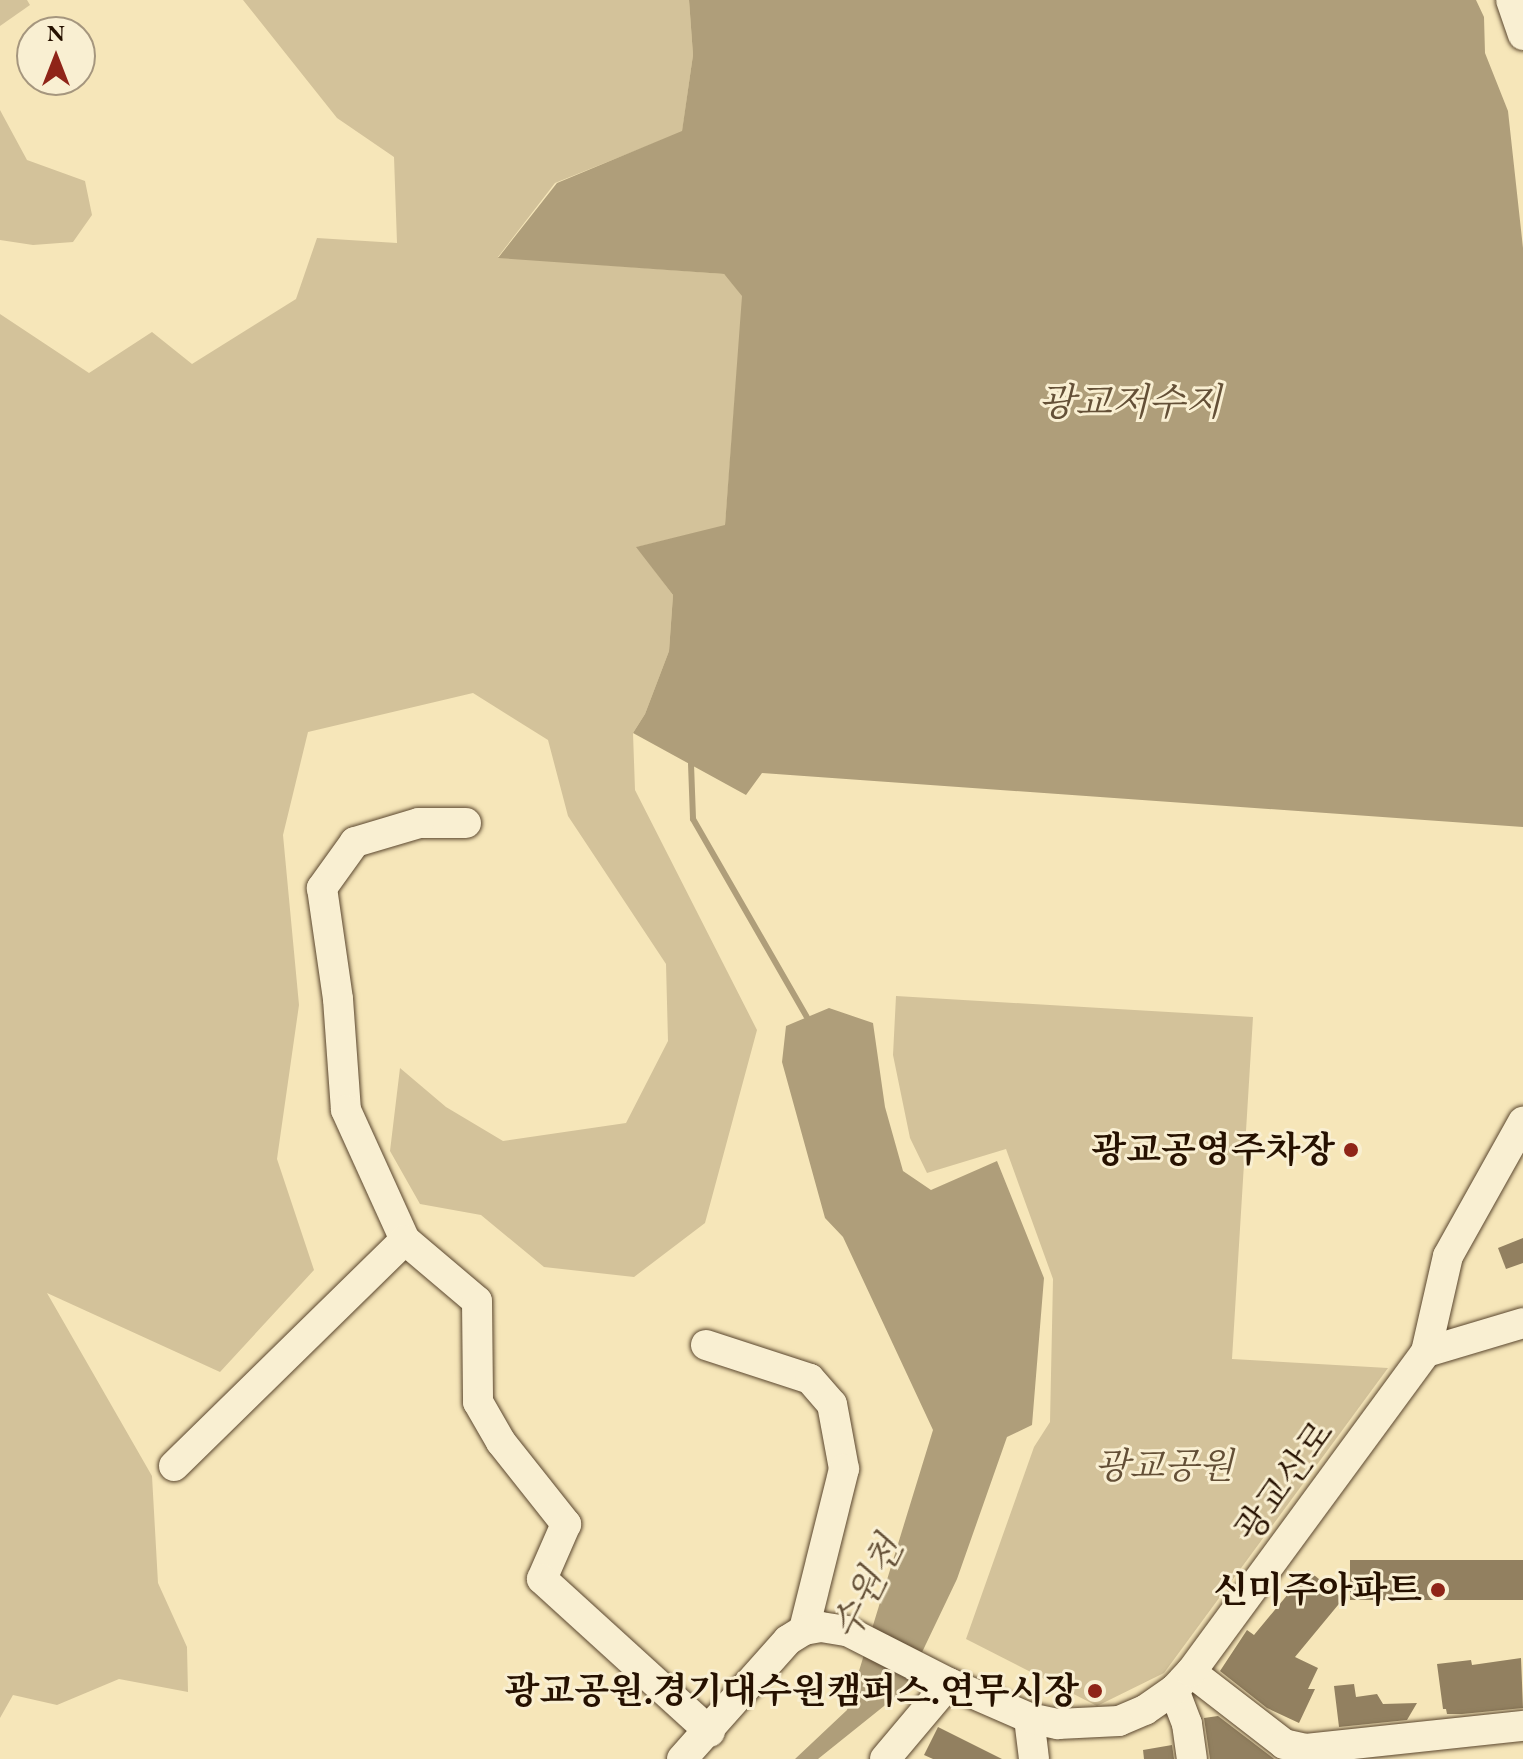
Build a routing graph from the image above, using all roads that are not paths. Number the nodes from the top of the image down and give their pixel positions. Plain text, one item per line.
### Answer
1 (1511, 0) edge
2 (1523, 35) edge
3 (466, 823) dead end
4 (1523, 1122) edge
5 (405, 1240) junction
6 (1523, 1323) edge
7 (706, 1345) dead end
8 (1426, 1352) junction
9 (174, 1466) dead end
10 (804, 1630) junction
11 (946, 1681) junction
12 (1182, 1681) junction
13 (1029, 1718) junction
14 (1523, 1726) edge
15 (710, 1732) junction
16 (682, 1759) edge
17 (885, 1759) edge
18 (1034, 1759) edge
19 (1192, 1759) edge

1 - 2 street
3 - 5 street
4 - 8 street, 광교산로
5 - 9 street
5 - 15 street
6 - 8 street
7 - 10 street
8 - 12 street, 광교산로
10 - 11 street, 광교산로
10 - 15 street
11 - 13 street, 광교산로
11 - 17 street
12 - 13 street, 광교산로
12 - 14 street
12 - 19 street
13 - 18 street
15 - 16 street

